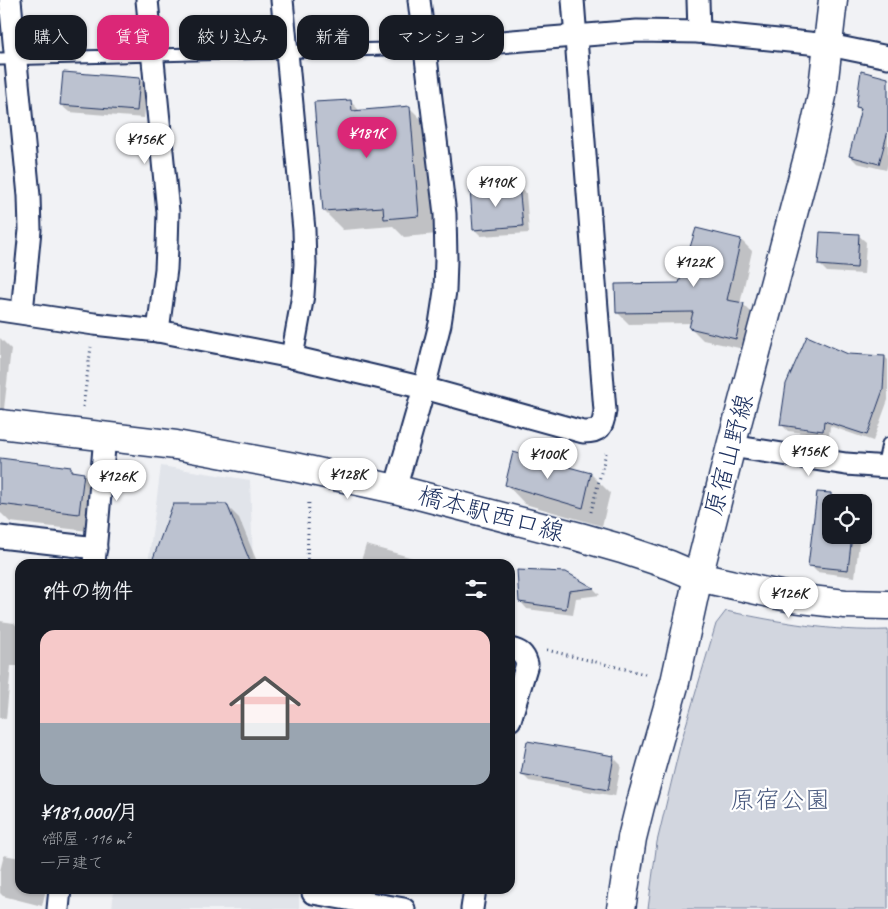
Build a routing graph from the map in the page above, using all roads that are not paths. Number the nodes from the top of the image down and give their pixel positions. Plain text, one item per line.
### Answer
1 (10, 0) edge
2 (147, 0) edge
3 (282, 0) edge
4 (419, 0) edge
5 (573, 0) edge
6 (698, 0) edge
7 (833, 0) edge
8 (149, 15) edge
9 (283, 15) edge
10 (421, 15) edge
11 (699, 32) junction
12 (576, 35) junction
13 (504, 41) edge
14 (829, 45) junction
15 (379, 49) edge
16 (287, 51) joint
17 (97, 57) edge
18 (888, 57) edge
19 (8, 59) edge
20 (153, 60) edge
21 (426, 60) edge
22 (0, 310) edge
23 (22, 312) junction
24 (158, 331) junction
25 (292, 357) junction
26 (424, 388) junction
27 (0, 424) edge
28 (104, 436) junction
29 (888, 444) edge
30 (731, 446) junction
31 (886, 467) edge
32 (395, 489) junction
33 (0, 537) edge
34 (95, 556) edge
35 (698, 577) junction
36 (888, 605) edge
37 (518, 653) edge
38 (515, 704) edge
39 (60, 894) edge
40 (474, 894) edge
41 (313, 897) edge
42 (58, 909) edge
43 (404, 909) edge
44 (472, 909) edge
45 (621, 909) edge

1 - 19 street
2 - 8 street
3 - 9 street
4 - 10 street
5 - 12 street
6 - 11 street
7 - 14 street, 原宿山野線
11 - 12 street
11 - 14 street
12 - 13 street
12 - 26 street
14 - 18 street
14 - 30 street, 原宿山野線
15 - 16 lane
16 - 25 street
17 - 19 lane
19 - 23 street
20 - 24 street
21 - 26 street
22 - 23 street
23 - 24 street
24 - 25 street
25 - 26 street
26 - 32 street
27 - 28 street, 橋本駅西口線
28 - 32 street, 橋本駅西口線
28 - 34 street
29 - 31 lane
30 - 31 street
30 - 35 street, 原宿山野線
32 - 35 street, 橋本駅西口線
33 - 34 street
35 - 36 street, 橋本駅西口線
35 - 45 street, 原宿山野線
37 - 38 street
39 - 42 street
40 - 44 street
41 - 43 street

